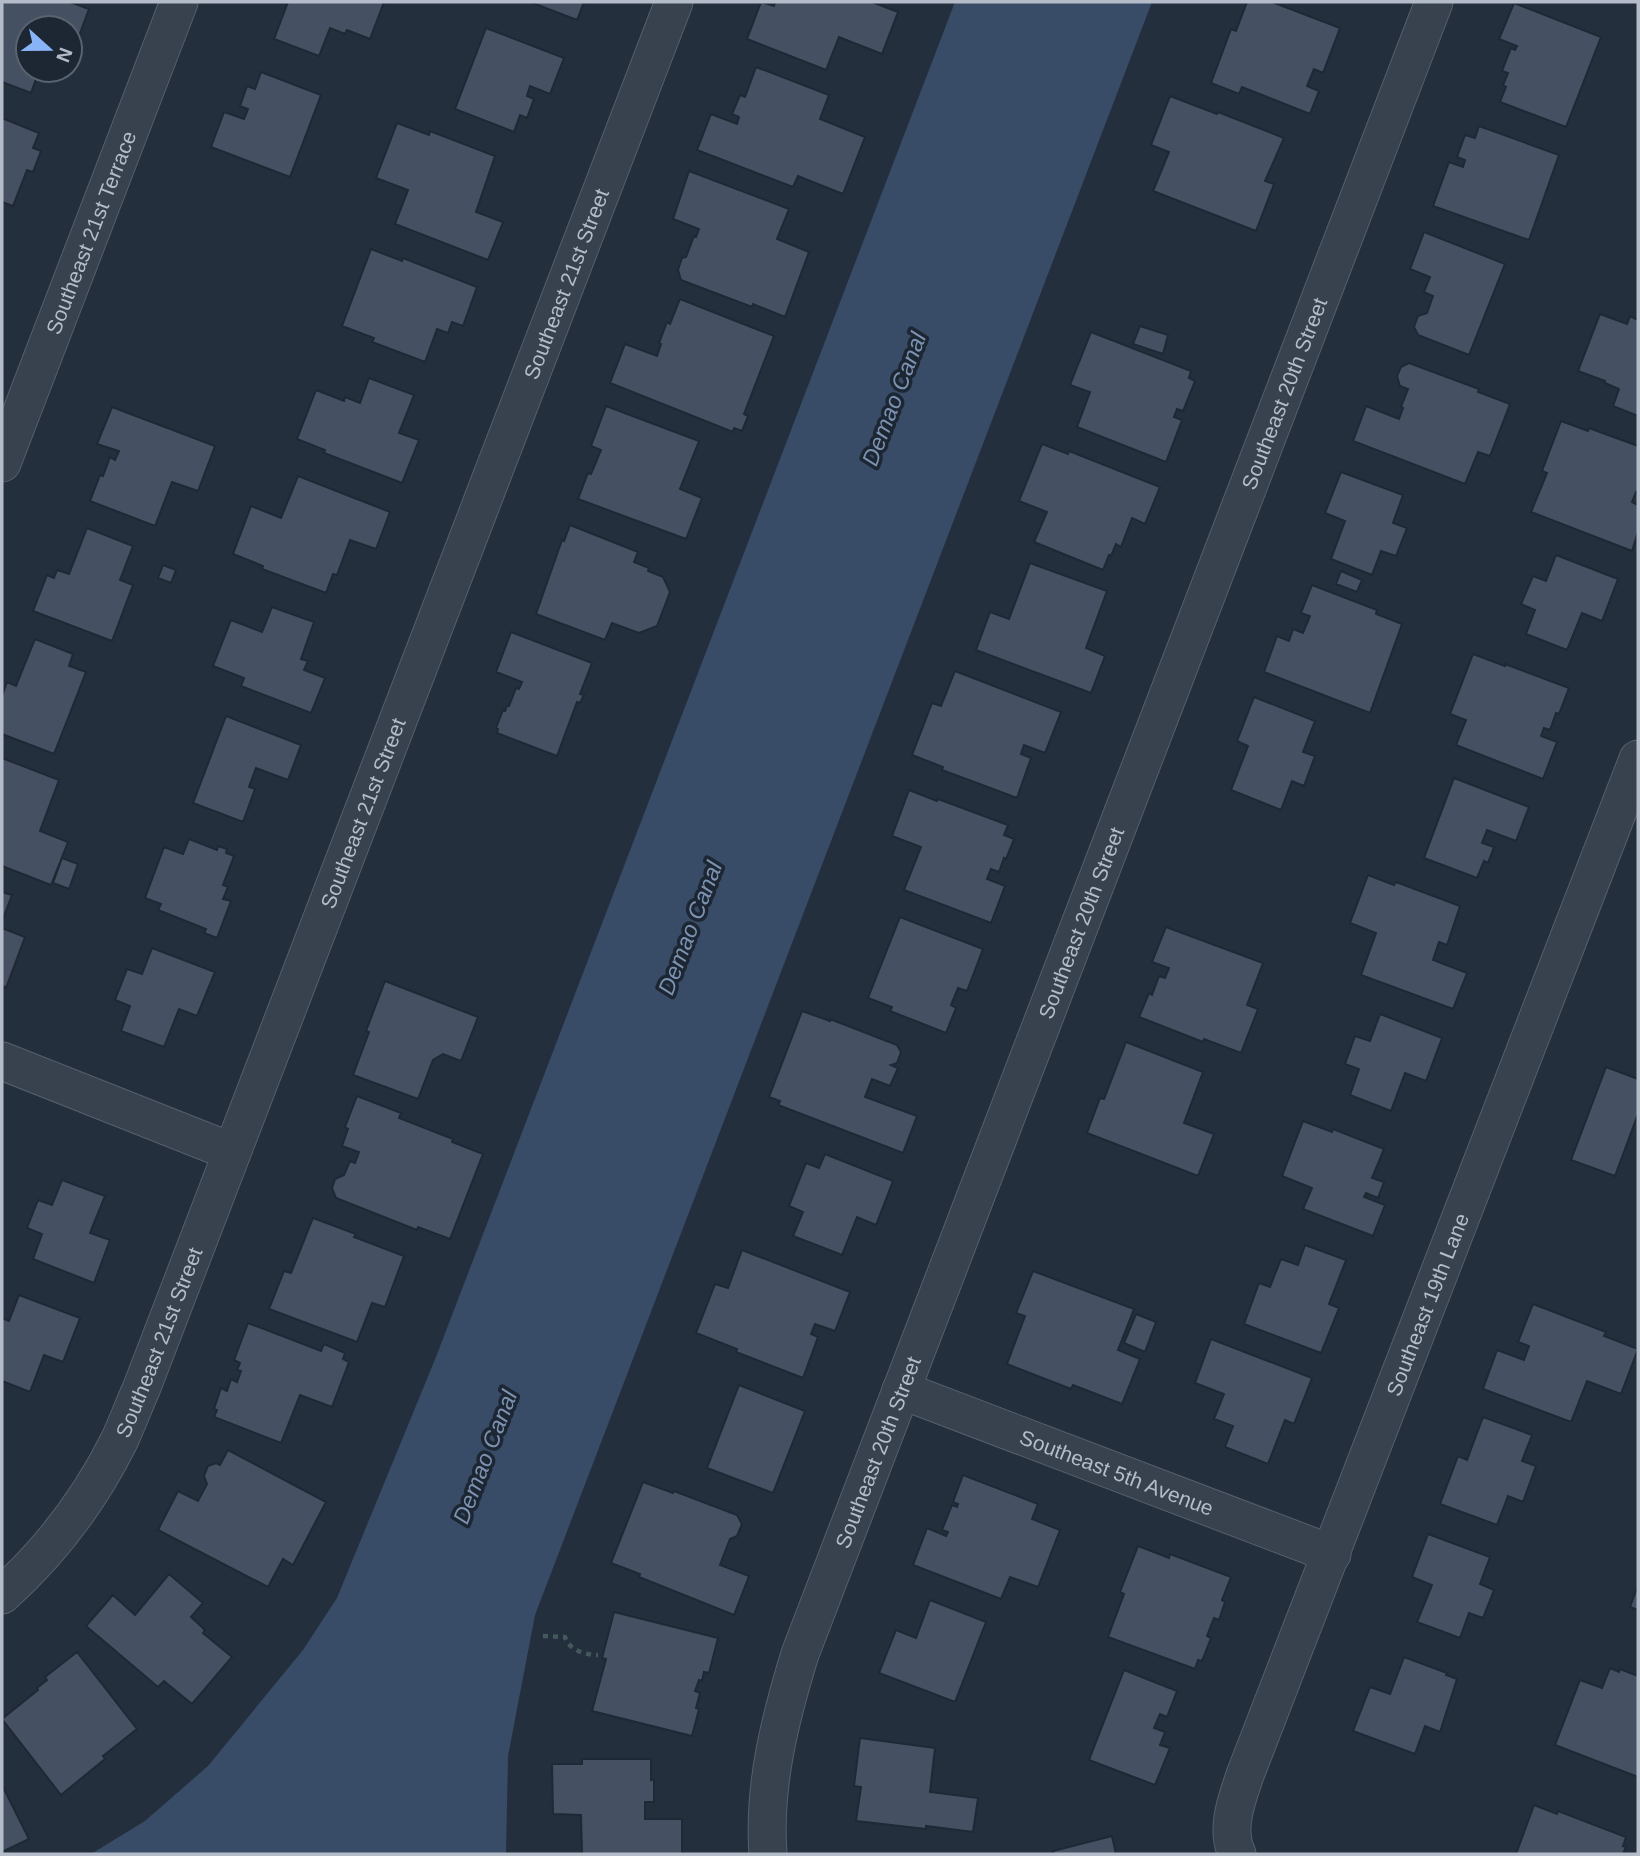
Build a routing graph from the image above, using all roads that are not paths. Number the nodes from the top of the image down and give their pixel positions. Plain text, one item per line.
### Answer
1 (179, 2) edge
2 (674, 2) edge
3 (1434, 2) edge
4 (2, 463) edge
5 (1638, 759) edge
6 (2, 1061) edge
7 (232, 1152) junction
8 (901, 1390) junction
9 (1332, 1554) junction
10 (2, 1595) edge
11 (768, 1854) edge
12 (1237, 1854) edge

1 - 4 street, Southeast 21st Terrace
2 - 7 street, Southeast 21st Street
3 - 8 street, Southeast 20th Street
5 - 9 street, Southeast 19th Lane
6 - 7 street
7 - 10 street, Southeast 21st Street
8 - 9 street, Southeast 5th Avenue
8 - 11 street, Southeast 20th Street
9 - 12 street, Southeast 19th Lane

